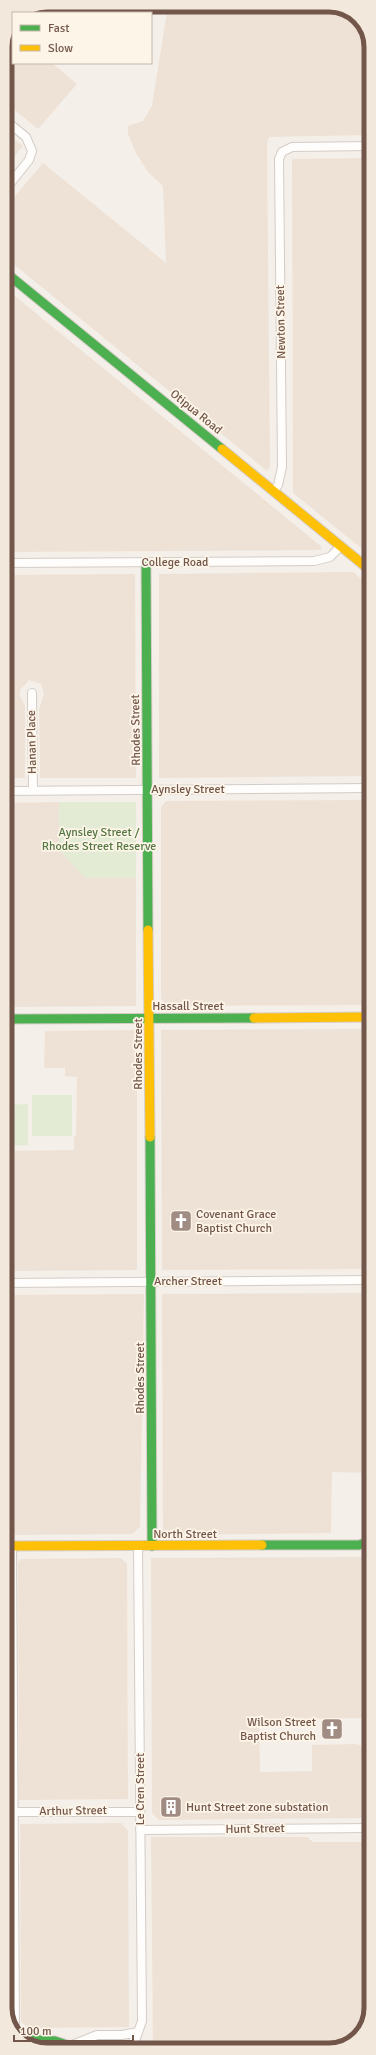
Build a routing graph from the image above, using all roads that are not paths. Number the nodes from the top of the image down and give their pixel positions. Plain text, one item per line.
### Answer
1 (12, 126) edge
2 (364, 146) edge
3 (12, 181) edge
4 (12, 278) edge
5 (274, 491) junction
6 (341, 546) junction
7 (146, 562) junction
8 (12, 563) edge
9 (364, 565) edge
10 (32, 692) dead end
11 (364, 788) edge
12 (33, 790) junction
13 (149, 790) junction
14 (12, 791) edge
15 (364, 1017) edge
16 (149, 1018) junction
17 (12, 1019) edge
18 (364, 1280) edge
19 (151, 1282) junction
20 (12, 1283) edge
21 (12, 1546) edge
22 (138, 1546) junction
23 (152, 1546) junction
24 (364, 1546) edge
25 (12, 1812) edge
26 (140, 1812) junction
27 (364, 1828) edge
28 (140, 1830) junction
29 (12, 1900) edge
30 (15, 2020) edge
31 (138, 2032) junction
32 (33, 2040) edge
33 (61, 2043) edge
34 (77, 2043) edge
35 (132, 2043) edge

1 - 3 street
2 - 5 street, Newton Street
4 - 5 street, Otipua Road
5 - 6 street, Otipua Road
6 - 7 street, College Road
6 - 9 street, Otipua Road
7 - 8 street, College Road
7 - 13 street, Rhodes Street
10 - 12 street, Hanan Place
11 - 13 street, Aynsley Street
12 - 13 street, Aynsley Street
12 - 14 street, Aynsley Street
13 - 16 street, Rhodes Street
15 - 16 street, Hassall Street
16 - 17 street, Hassall Street
16 - 19 street, Rhodes Street
18 - 19 street, Archer Street
19 - 20 street, Archer Street
19 - 23 street, Rhodes Street
21 - 22 street, North Street
22 - 23 street, North Street
22 - 26 street, Le Cren Street
23 - 24 street, North Street
25 - 26 street, Arthur Street
26 - 28 street, Le Cren Street
27 - 28 street, Hunt Street
28 - 31 street, Le Cren Street
29 - 30 street
31 - 34 street
31 - 35 street, Le Cren Street
32 - 33 street

